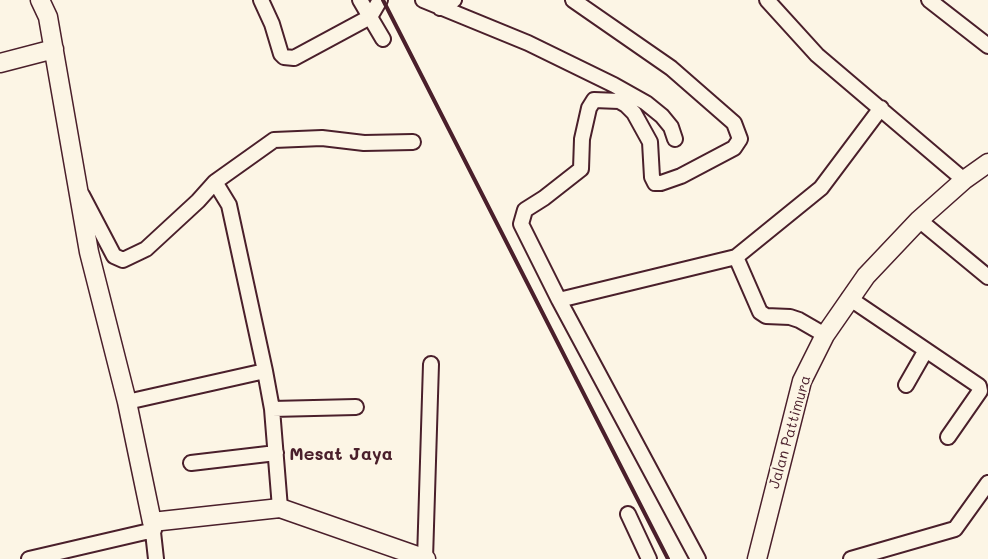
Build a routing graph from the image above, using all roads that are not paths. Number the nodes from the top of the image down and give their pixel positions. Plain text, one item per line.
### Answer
1 (40, 0) edge
2 (261, 0) edge
3 (360, 0) edge
4 (380, 0) edge
5 (423, 0) edge
6 (454, 0) edge
7 (574, 0) edge
8 (767, 0) edge
9 (929, 0) edge
10 (440, 8) junction
11 (370, 17) junction
12 (383, 39) dead end
13 (988, 46) edge
14 (54, 49) junction
15 (0, 62) edge
16 (604, 81) junction
17 (592, 104) junction
18 (881, 108) junction
19 (675, 139) dead end
20 (413, 142) dead end
21 (988, 163) edge
22 (964, 180) junction
23 (76, 184) junction
24 (217, 185) junction
25 (919, 220) junction
26 (736, 257) junction
27 (988, 277) edge
28 (849, 298) junction
29 (559, 300) junction
30 (825, 335) junction
31 (926, 350) junction
32 (431, 364) dead end
33 (265, 371) junction
34 (906, 385) dead end
35 (984, 388) edge
36 (127, 402) junction
37 (356, 407) dead end
38 (272, 409) junction
39 (948, 437) dead end
40 (276, 452) junction
41 (191, 463) dead end
42 (988, 483) edge
43 (280, 508) junction
44 (628, 514) dead end
45 (153, 526) junction
46 (29, 559) edge
47 (156, 559) edge
48 (425, 559) edge
49 (650, 559) edge
50 (698, 559) edge
51 (756, 559) edge
52 (850, 559) edge

1 - 14 street
2 - 11 street
3 - 11 street
4 - 11 street
5 - 10 street
6 - 10 street
7 - 17 street
8 - 18 street
9 - 13 street
10 - 16 street
11 - 12 street
14 - 15 street
14 - 23 street
16 - 17 street
16 - 19 street
17 - 29 street
18 - 22 street
18 - 26 street
20 - 24 street
21 - 22 street, Jalan Pattimura
22 - 25 street, Jalan Pattimura
23 - 24 street
23 - 36 street
24 - 33 street
25 - 27 street
25 - 28 street, Jalan Pattimura
26 - 29 street
26 - 30 street
28 - 30 street, Jalan Pattimura
28 - 31 street
29 - 50 street
30 - 51 street, Jalan Pattimura
31 - 34 street
31 - 35 street
32 - 48 street
33 - 36 street
33 - 38 street
35 - 39 street
36 - 45 street
37 - 38 street
38 - 40 street
40 - 41 street
40 - 43 street
42 - 52 street
43 - 45 street
43 - 48 street
44 - 49 street
45 - 46 street
45 - 47 street

